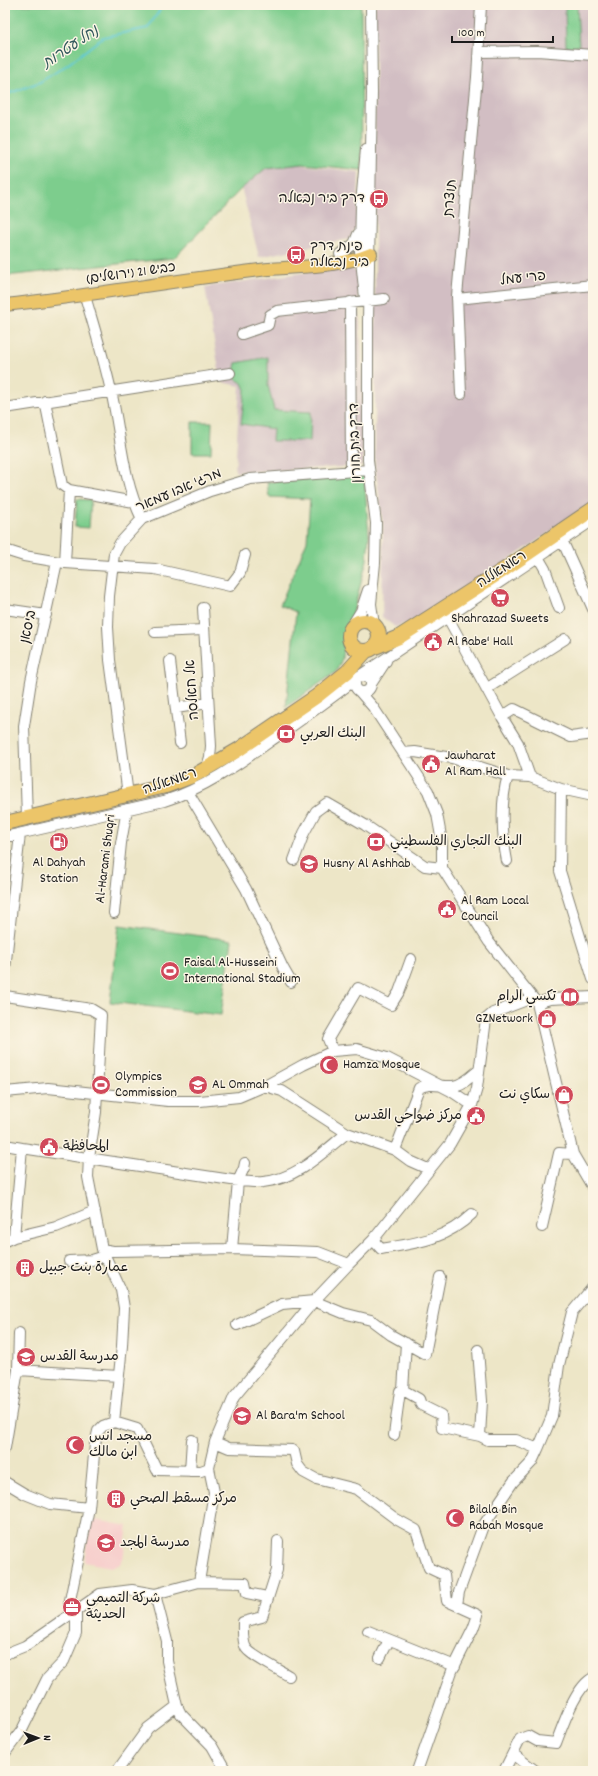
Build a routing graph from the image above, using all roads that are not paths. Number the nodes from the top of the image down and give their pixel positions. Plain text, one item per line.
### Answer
1 (371, 5) edge
2 (482, 5) edge
3 (479, 52) junction
4 (593, 55) edge
5 (372, 93) junction
6 (360, 229) junction
7 (363, 254) junction
8 (338, 258) junction
9 (362, 274) junction
10 (593, 285) edge
11 (85, 296) junction
12 (384, 299) dead end
13 (457, 299) junction
14 (367, 300) junction
15 (350, 302) junction
16 (5, 306) edge
17 (242, 334) dead end
18 (230, 373) dead end
19 (111, 391) junction
20 (461, 394) dead end
21 (45, 401) junction
22 (5, 408) edge
23 (368, 470) junction
24 (351, 472) junction
25 (69, 490) junction
26 (134, 502) junction
27 (593, 509) edge
28 (142, 519) junction
29 (593, 520) edge
30 (562, 540) junction
31 (5, 550) edge
32 (245, 555) dead end
33 (538, 557) junction
34 (61, 562) junction
35 (375, 563) junction
36 (112, 567) junction
37 (202, 608) dead end
38 (559, 608) dead end
39 (5, 609) edge
40 (593, 609) edge
41 (46, 615) junction
42 (448, 618) junction
43 (351, 627) junction
44 (376, 627) junction
45 (204, 630) junction
46 (409, 630) junction
47 (155, 632) dead end
48 (565, 639) dead end
49 (350, 642) junction
50 (370, 649) junction
51 (394, 654) junction
52 (170, 661) dead end
53 (357, 678) junction
54 (334, 682) junction
55 (371, 686) junction
56 (486, 689) junction
57 (359, 692) junction
58 (329, 700) junction
59 (208, 703) junction
60 (176, 708) junction
61 (502, 717) junction
62 (386, 727) junction
63 (593, 734) edge
64 (180, 743) dead end
65 (403, 753) junction
66 (206, 770) junction
67 (508, 776) junction
68 (530, 777) junction
69 (561, 789) junction
70 (188, 792) junction
71 (593, 796) edge
72 (127, 802) junction
73 (27, 818) junction
74 (5, 823) edge
75 (20, 834) junction
76 (5, 837) edge
77 (294, 860) dead end
78 (507, 861) dead end
79 (442, 868) junction
80 (114, 912) dead end
81 (8, 918) edge
82 (411, 959) dead end
83 (5, 969) edge
84 (593, 979) edge
85 (291, 982) dead end
86 (5, 996) edge
87 (593, 997) edge
88 (534, 1001) junction
89 (334, 1051) junction
90 (479, 1070) junction
91 (437, 1084) junction
92 (265, 1086) junction
93 (5, 1092) edge
94 (96, 1094) junction
95 (472, 1104) junction
96 (347, 1133) junction
97 (5, 1145) edge
98 (22, 1148) junction
99 (395, 1150) junction
100 (573, 1154) junction
101 (89, 1158) junction
102 (245, 1163) dead end
103 (428, 1170) junction
104 (238, 1181) junction
105 (593, 1188) edge
106 (95, 1211) junction
107 (472, 1214) dead end
108 (542, 1227) dead end
109 (9, 1239) edge
110 (373, 1240) junction
111 (232, 1249) junction
112 (103, 1253) junction
113 (69, 1261) dead end
114 (349, 1264) junction
115 (440, 1276) dead end
116 (593, 1287) edge
117 (314, 1301) junction
118 (237, 1325) dead end
119 (19, 1333) dead end
120 (406, 1343) junction
121 (478, 1350) dead end
122 (18, 1370) junction
123 (119, 1376) junction
124 (403, 1390) junction
125 (114, 1422) junction
126 (394, 1435) dead end
127 (480, 1436) junction
128 (192, 1440) dead end
129 (216, 1442) junction
130 (5, 1448) edge
131 (538, 1449) junction
132 (208, 1468) junction
133 (190, 1471) junction
134 (5, 1482) edge
135 (89, 1508) junction
136 (278, 1541) dead end
137 (199, 1582) junction
138 (155, 1594) junction
139 (267, 1597) junction
140 (457, 1605) junction
141 (76, 1613) junction
142 (368, 1631) dead end
143 (390, 1640) junction
144 (5, 1654) edge
145 (380, 1658) dead end
146 (455, 1666) junction
147 (289, 1676) dead end
148 (593, 1678) edge
149 (176, 1706) junction
150 (5, 1753) edge
151 (513, 1754) junction
152 (117, 1771) edge
153 (226, 1771) edge
154 (417, 1771) edge
155 (504, 1771) edge
156 (536, 1771) edge

1 - 5 street, דרך בית חורון
2 - 3 street, תוצרת
3 - 4 street
3 - 13 street, תוצרת
5 - 6 street, דרך בית חורון
5 - 7 street, דרך בית חורון
6 - 7 street, דרך בית חורון
6 - 8 street
7 - 8 main road, כביש 21 (ירושלים)
7 - 9 street, דרך בית חורון
7 - 14 street, דרך בית חורון
8 - 9 street
8 - 11 main road, כביש 21 (ירושלים)
9 - 14 street, דרך בית חורון
10 - 13 street, פרי עמל
11 - 16 main road, כביש 21 (ירושלים)
11 - 19 street
12 - 14 street
13 - 20 street, תוצרת
14 - 15 street
14 - 23 street, דרך בית חורון
15 - 17 street
15 - 24 street
18 - 19 street
19 - 21 street
19 - 26 street
21 - 22 street
21 - 25 street
23 - 24 street, מרג' אבו עמאר
23 - 35 street, דרך בית חורון
24 - 28 street, מרג' אבו עמאר
25 - 26 street
25 - 34 street, ביסאן
26 - 28 street
27 - 46 highway, ראמאללה
28 - 36 street, מרג' אבו עמאר
29 - 30 street
30 - 33 street
30 - 40 street
31 - 34 street
32 - 36 street
33 - 38 street
33 - 42 street
34 - 36 street
34 - 41 street, ביסאן
35 - 43 street, דרך בית חורון
35 - 44 street, דרך בית חורון
36 - 72 street, מרג' אבו עמאר
37 - 45 street, אל חאלסה
39 - 41 street
41 - 73 street, ביסאן
42 - 51 street
42 - 56 street
43 - 44 highway
43 - 49 highway
44 - 46 highway, ראמאללה
44 - 50 highway
45 - 47 street
45 - 59 street, אל חאלסה
46 - 50 highway, ראמאללה
48 - 56 street
49 - 50 highway
49 - 54 highway, ראמאללה
50 - 54 highway, ראמאללה
51 - 53 street
51 - 55 street
52 - 60 street
53 - 55 street
53 - 57 street
53 - 58 street
54 - 66 highway, ראמאללה
55 - 57 street
55 - 62 street
56 - 61 street
57 - 58 street
57 - 62 street
58 - 70 street
59 - 60 street
59 - 66 street, אל חאלסה
60 - 64 street
61 - 63 street
61 - 68 street
62 - 65 street
65 - 67 street
65 - 79 street
66 - 72 highway, ראמאללה
67 - 68 street
67 - 78 street
68 - 69 street
69 - 71 street
69 - 84 street
70 - 72 street
70 - 85 street
72 - 73 highway, ראמאללה
72 - 75 street
72 - 80 street, Al-Harami Shuqri
73 - 74 highway, ראמאללה
75 - 76 street
75 - 81 street
77 - 79 street
79 - 88 street
81 - 83 street
82 - 89 street
86 - 94 street
87 - 88 street
88 - 90 street
88 - 100 street
89 - 91 street
89 - 92 street
90 - 91 street
90 - 95 street
91 - 95 street
91 - 99 street
92 - 94 street
92 - 96 street
93 - 94 street
94 - 101 street
95 - 103 street
96 - 99 street
96 - 104 street
97 - 98 street
98 - 101 street
98 - 109 street
99 - 103 street
100 - 105 street
100 - 108 street
101 - 104 street
101 - 106 street
102 - 104 street
103 - 110 street
104 - 111 street
106 - 109 street
106 - 112 street
107 - 110 street
110 - 114 street
111 - 112 street
111 - 114 street
112 - 113 street
112 - 123 street
114 - 117 street
115 - 120 street
116 - 131 street
117 - 118 street
117 - 120 street
117 - 129 street
119 - 122 street
120 - 124 street
121 - 127 street
122 - 123 street
122 - 130 street
123 - 125 street
124 - 126 street
124 - 127 street
125 - 133 street
125 - 135 street
127 - 131 street
128 - 133 street
129 - 132 street
129 - 140 street
131 - 140 street
132 - 133 street
132 - 137 street
134 - 135 street
135 - 141 street
136 - 139 street
137 - 138 street
137 - 139 street
138 - 141 street
138 - 149 street
139 - 147 street
140 - 146 street
141 - 144 street
141 - 150 street
142 - 143 street
143 - 145 street
143 - 146 street
146 - 154 street
148 - 151 street
149 - 152 street
149 - 153 street
151 - 155 street
151 - 156 street

